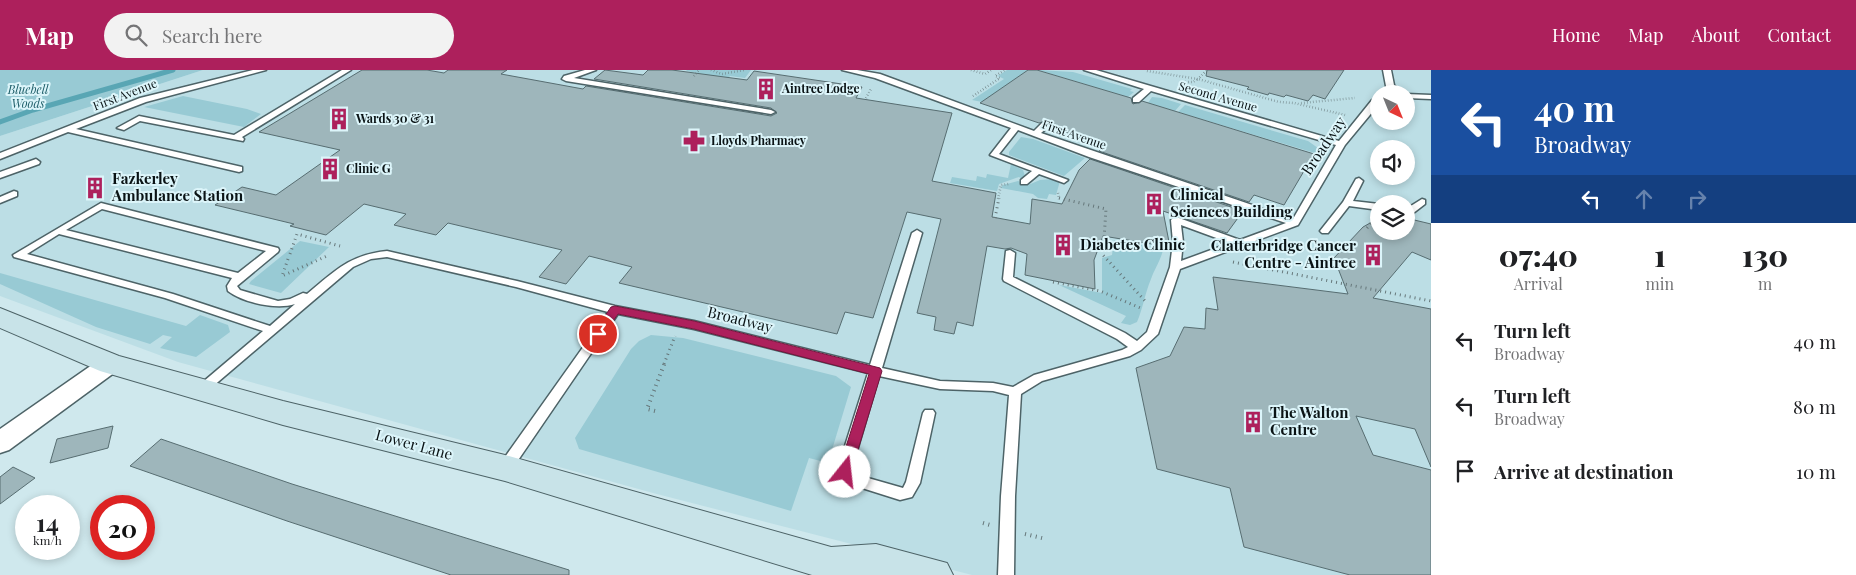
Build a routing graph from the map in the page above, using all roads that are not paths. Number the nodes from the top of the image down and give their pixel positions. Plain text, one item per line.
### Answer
1 (262, 70) edge
2 (347, 70) edge
3 (592, 70) edge
4 (866, 70) edge
5 (1088, 70) edge
6 (1387, 70) edge
7 (851, 71) edge
8 (877, 76) junction
9 (1390, 85) edge
10 (1150, 88) junction
11 (1415, 96) edge
12 (1431, 97) edge
13 (1136, 100) dead end
14 (1370, 108) edge
15 (770, 112) dead end
16 (1045, 125) dead end
17 (1016, 127) junction
18 (122, 128) dead end
19 (68, 130) junction
20 (1035, 134) junction
21 (235, 138) junction
22 (246, 140) dead end
23 (1341, 144) junction
24 (0, 156) edge
25 (36, 162) dead end
26 (240, 169) dead end
27 (1038, 170) junction
28 (0, 175) edge
29 (1064, 180) road end
30 (1359, 180) dead end
31 (1024, 182) road end
32 (14, 194) dead end
33 (0, 200) edge
34 (1422, 202) dead end
35 (1348, 203) junction
36 (1370, 206) edge
37 (1415, 208) edge
38 (1295, 223) junction
39 (1325, 230) dead end
40 (58, 231) junction
41 (917, 233) dead end
42 (1239, 243) junction
43 (1010, 253) dead end
44 (1176, 267) junction
45 (240, 277) junction
46 (333, 277) junction
47 (615, 310) junction
48 (0, 317) edge
49 (271, 330) junction
50 (1137, 347) junction
51 (110, 364) junction
52 (876, 371) junction
53 (200, 391) junction
54 (1015, 392) junction
55 (928, 413) dead end
56 (0, 442) edge
57 (505, 468) junction
58 (838, 570) edge
59 (934, 575) edge
60 (1006, 575) edge

1 - 19 lane, First Avenue
2 - 21 lane
3 - 15 lane
4 - 8 lane
5 - 10 lane, Second Avenue
6 - 9 lane
7 - 8 lane, First Avenue
8 - 17 lane, First Avenue
10 - 13 lane
10 - 23 lane, Second Avenue
11 - 12 lane
14 - 23 lane, Broadway
16 - 20 lane
17 - 20 lane, First Avenue
17 - 27 lane
18 - 21 lane
19 - 24 lane, First Avenue
19 - 26 lane
20 - 38 lane, First Avenue
21 - 22 lane
23 - 38 lane, Broadway
25 - 28 lane
27 - 29 lane
27 - 31 lane
30 - 35 lane
32 - 33 lane
34 - 37 lane
35 - 36 lane
35 - 39 lane
38 - 42 lane
40 - 45 lane
40 - 45 lane
40 - 49 lane
41 - 52 lane
42 - 44 lane
42 - 44 lane
43 - 50 lane
44 - 50 lane
45 - 46 lane
46 - 47 lane, Broadway
46 - 49 lane
47 - 52 lane, Broadway
47 - 57 lane
48 - 51 street, Lower Lane
49 - 53 lane
50 - 54 lane
51 - 53 street, Lower Lane
51 - 56 street
52 - 54 lane, Broadway
52 - 55 lane
53 - 57 street, Lower Lane
54 - 60 lane
57 - 58 street, Lower Lane
58 - 59 street, Lower Lane

